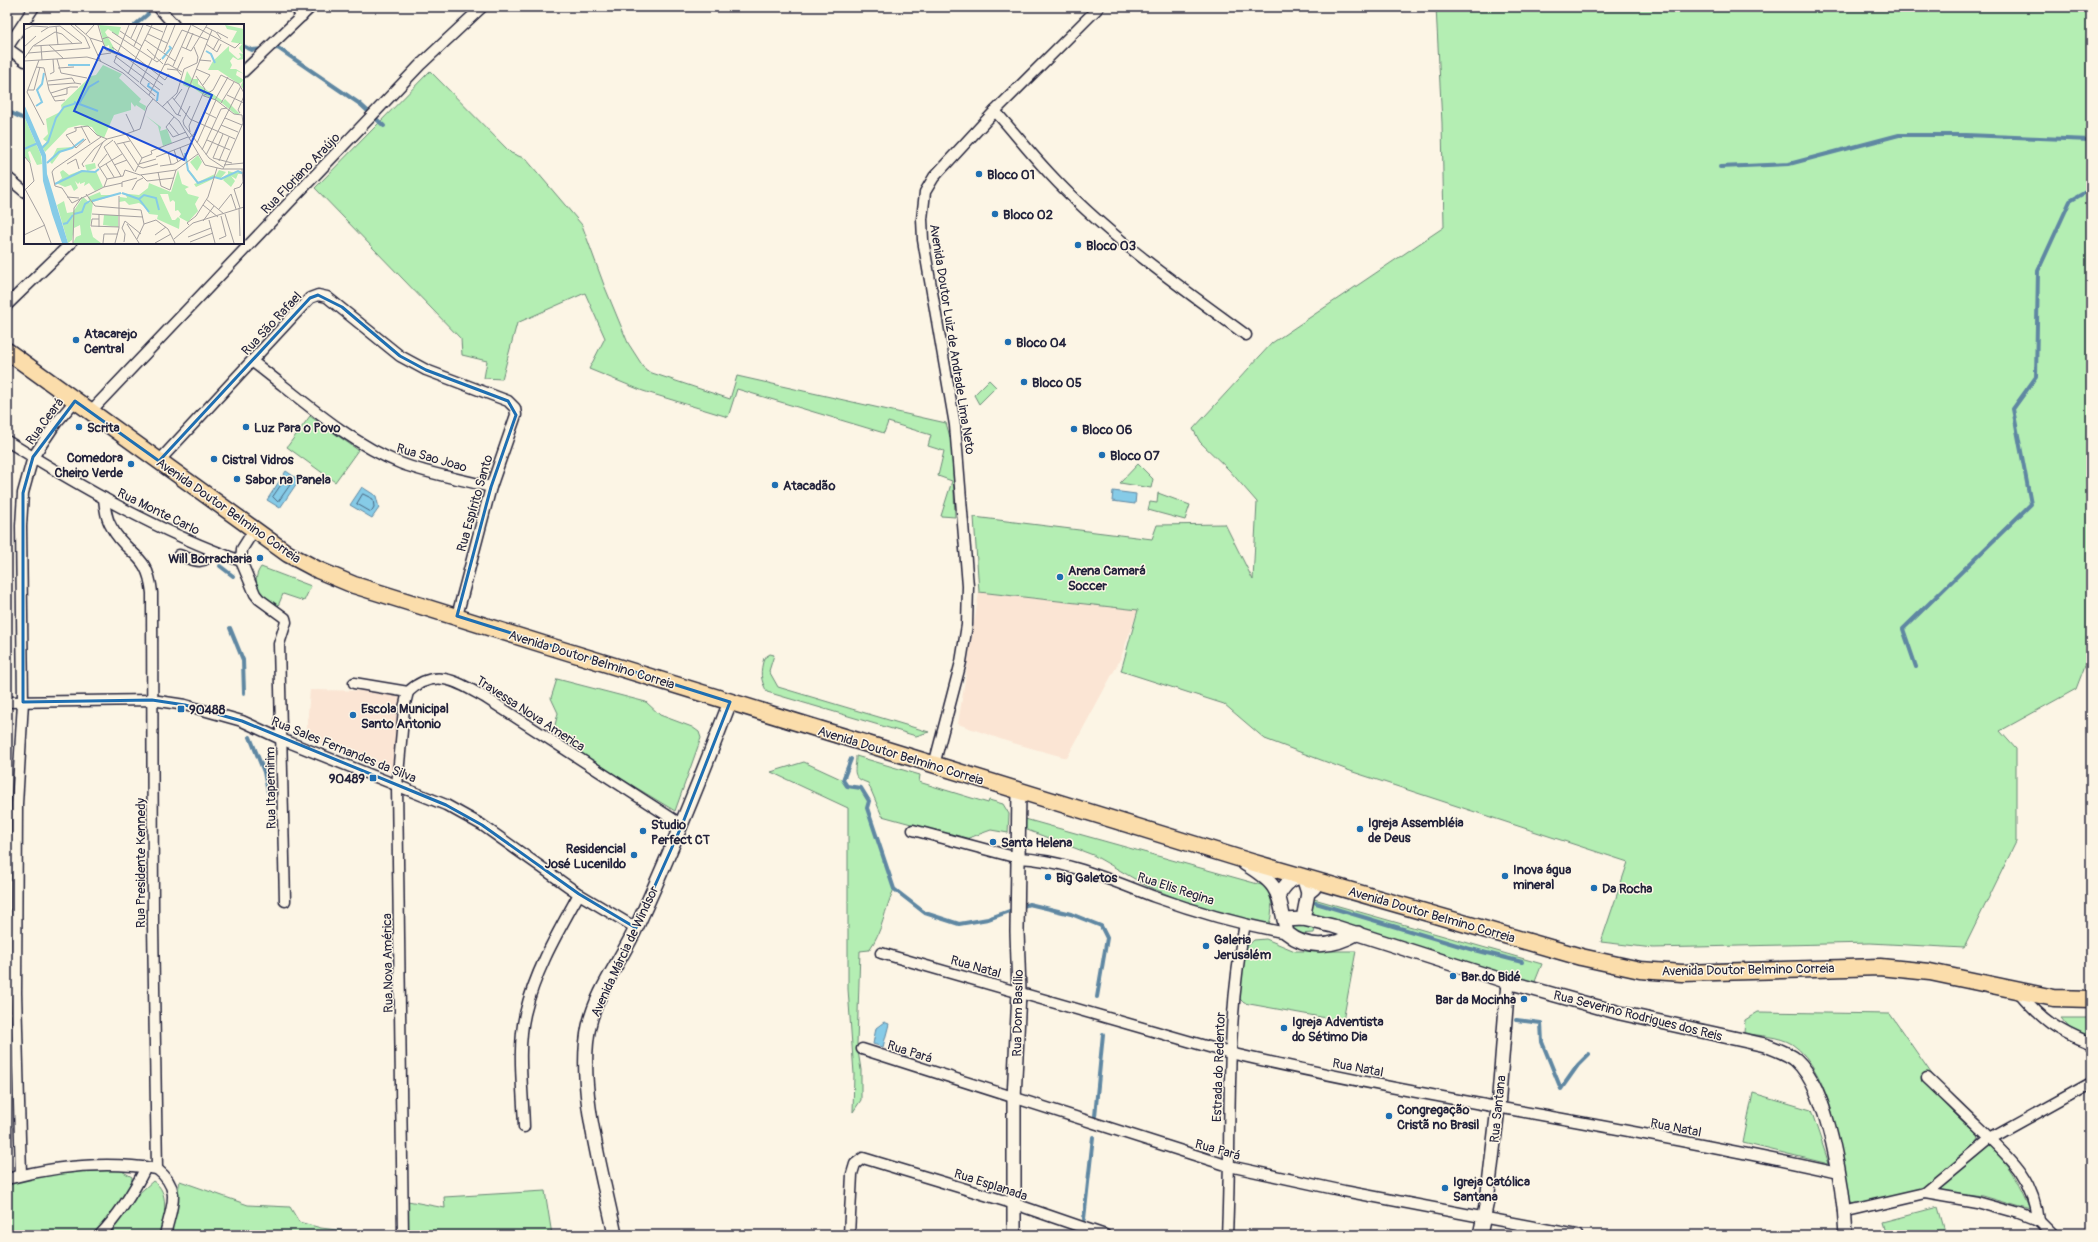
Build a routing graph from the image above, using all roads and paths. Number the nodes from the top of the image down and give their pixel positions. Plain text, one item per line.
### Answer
1 (34, 7) edge
2 (158, 7) edge
3 (295, 7) edge
4 (311, 7) edge
5 (482, 7) edge
6 (1099, 7) edge
7 (302, 16) junction
8 (173, 24) edge
9 (7, 48) edge
10 (24, 60) edge
11 (244, 71) edge
12 (995, 111) junction
13 (7, 177) edge
14 (24, 191) edge
15 (70, 244) edge
16 (7, 305) edge
17 (1246, 335) dead end
18 (7, 351) edge
19 (252, 362) junction
20 (75, 401) junction
21 (508, 401) joint
22 (90, 412) junction
23 (7, 441) edge
24 (33, 457) junction
25 (159, 461) junction
26 (491, 487) junction
27 (104, 498) junction
28 (254, 530) junction
29 (213, 551) junction
30 (179, 555) dead end
31 (241, 561) junction
32 (457, 616) junction
33 (354, 683) dead end
34 (408, 692) junction
35 (152, 700) junction
36 (7, 702) edge
37 (23, 702) junction
38 (730, 702) junction
39 (281, 739) junction
40 (934, 765) junction
41 (398, 786) junction
42 (1020, 791) junction
43 (682, 825) junction
44 (913, 830) dead end
45 (1231, 856) junction
46 (1018, 858) junction
47 (1303, 877) junction
48 (1320, 882) junction
49 (1308, 893) junction
50 (579, 894) junction
51 (1278, 896) junction
52 (285, 901) dead end
53 (12, 909) edge
54 (1303, 919) junction
55 (1285, 920) junction
56 (1245, 924) junction
57 (636, 928) junction
58 (1268, 930) junction
59 (1287, 933) junction
60 (1358, 933) junction
61 (881, 953) dead end
62 (1508, 982) junction
63 (2018, 991) junction
64 (1019, 992) junction
65 (2091, 999) edge
66 (2091, 1044) edge
67 (862, 1049) dead end
68 (1230, 1053) junction
69 (1927, 1078) dead end
70 (2091, 1083) edge
71 (1014, 1099) junction
72 (1498, 1108) junction
73 (524, 1127) dead end
74 (1990, 1139) junction
75 (1229, 1166) junction
76 (146, 1167) junction
77 (157, 1169) junction
78 (1838, 1173) junction
79 (21, 1175) junction
80 (7, 1178) edge
81 (1925, 1193) junction
82 (1014, 1204) junction
83 (1843, 1212) junction
84 (1482, 1217) junction
85 (2038, 1221) junction
86 (100, 1235) edge
87 (165, 1235) edge
88 (403, 1235) edge
89 (615, 1235) edge
90 (849, 1235) edge
91 (1014, 1235) edge
92 (1105, 1235) edge
93 (1227, 1235) edge
94 (1480, 1235) edge
95 (1577, 1235) edge
96 (1846, 1235) edge
97 (2052, 1235) edge

1 - 9 street
2 - 8 street
3 - 7 street
4 - 7 street
5 - 22 street, Rua Floriano Araújo
6 - 12 street, Avenida Doutor Luiz de Andrade Lima Neto
7 - 11 street
9 - 10 street
12 - 17 street
12 - 40 street, Avenida Doutor Luiz de Andrade Lima Neto
13 - 14 street
15 - 16 street
18 - 20 main road, Avenida Doutor Belmino Correia
19 - 21 street, Rua São Rafael
19 - 25 street, Rua São Rafael
19 - 26 street, Rua Sao Joao
20 - 22 main road, Avenida Doutor Belmino Correia
20 - 24 street, Rua Ceará
21 - 26 street, Rua Espírito Santo
22 - 25 main road, Avenida Doutor Belmino Correia
23 - 24 street, Rua Monte Carlo
24 - 27 street, Rua Monte Carlo
24 - 37 street, Rua Ceará
25 - 28 main road, Avenida Doutor Belmino Correia
26 - 32 street, Rua Espírito Santo
27 - 29 street, Rua Monte Carlo
27 - 35 street, Rua Presidente Kennedy
28 - 31 street
28 - 32 main road, Avenida Doutor Belmino Correia
29 - 30 street
29 - 31 street, Rua Monte Carlo
31 - 39 street, Rua Itapemirim
32 - 38 main road, Avenida Doutor Belmino Correia
33 - 34 street
34 - 41 street, Rua Nova América
34 - 43 street, Travessa Nova America
35 - 37 street, Rua Sales Fernandes da Silva
35 - 39 street, Rua Sales Fernandes da Silva
35 - 77 street, Rua Presidente Kennedy
36 - 37 street, Rua Sales Fernandes da Silva
37 - 53 street, Rua Ceará
38 - 40 main road, Avenida Doutor Belmino Correia
38 - 43 street, Avenida Márcia de Windsor
39 - 41 street, Rua Sales Fernandes da Silva
39 - 52 street, Rua Itapemirim
40 - 42 main road, Avenida Doutor Belmino Correia
41 - 50 street, Rua Sales Fernandes da Silva
41 - 88 street, Rua Nova América
42 - 45 main road, Avenida Doutor Belmino Correia
42 - 46 street, Rua Dom Basílio
43 - 57 street, Avenida Márcia de Windsor
44 - 46 street, Rua Elis Regina
45 - 47 main road, Avenida Doutor Belmino Correia
45 - 51 street, Avenida Doutor Belmino Correia
46 - 56 street, Rua Elis Regina
46 - 64 street, Rua Dom Basílio
47 - 48 main road, Avenida Doutor Belmino Correia
47 - 49 street
47 - 51 street
48 - 49 street
48 - 63 main road, Avenida Doutor Belmino Correia
49 - 54 street
50 - 57 street, Rua Sales Fernandes da Silva
50 - 73 street
51 - 55 street
53 - 79 street, Rua Ceará
54 - 55 street, Rua Severino Rodrigues dos Reis
54 - 60 street, Rua Severino Rodrigues dos Reis
55 - 58 street
55 - 59 street
56 - 58 street, Rua Elis Regina
56 - 68 street, Estrada do Redentor
57 - 89 street, Avenida Márcia de Windsor
58 - 59 street, Rua Elis Regina
59 - 60 street
60 - 62 street, Rua Severino Rodrigues dos Reis
61 - 64 street, Rua Natal
62 - 72 street, Rua Santana
62 - 78 street, Rua Severino Rodrigues dos Reis
63 - 65 main road, Avenida Doutor Belmino Correia
63 - 66 street
64 - 68 street, Rua Natal
64 - 71 street, Rua Dom Basílio
67 - 71 street, Rua Pará
68 - 72 street, Rua Natal
68 - 75 street, Estrada do Redentor
69 - 74 street
70 - 74 street
71 - 75 street, Rua Pará
71 - 82 street, Rua Dom Basílio
72 - 78 street, Rua Natal
72 - 84 street, Rua Santana
74 - 81 street
74 - 85 street
75 - 84 street, Rua Pará
75 - 93 street, Estrada do Redentor
76 - 77 street
76 - 79 street
76 - 86 street
77 - 87 street
78 - 83 street, Rua Severino Rodrigues dos Reis
79 - 80 street
81 - 83 street
81 - 85 street
82 - 90 street, Rua Esplanada
82 - 91 street, Rua Dom Basílio
82 - 92 street, Rua Esplanada
83 - 96 street, Rua Severino Rodrigues dos Reis
84 - 94 street, Rua Santana
84 - 95 street, Rua Pará
85 - 97 street

